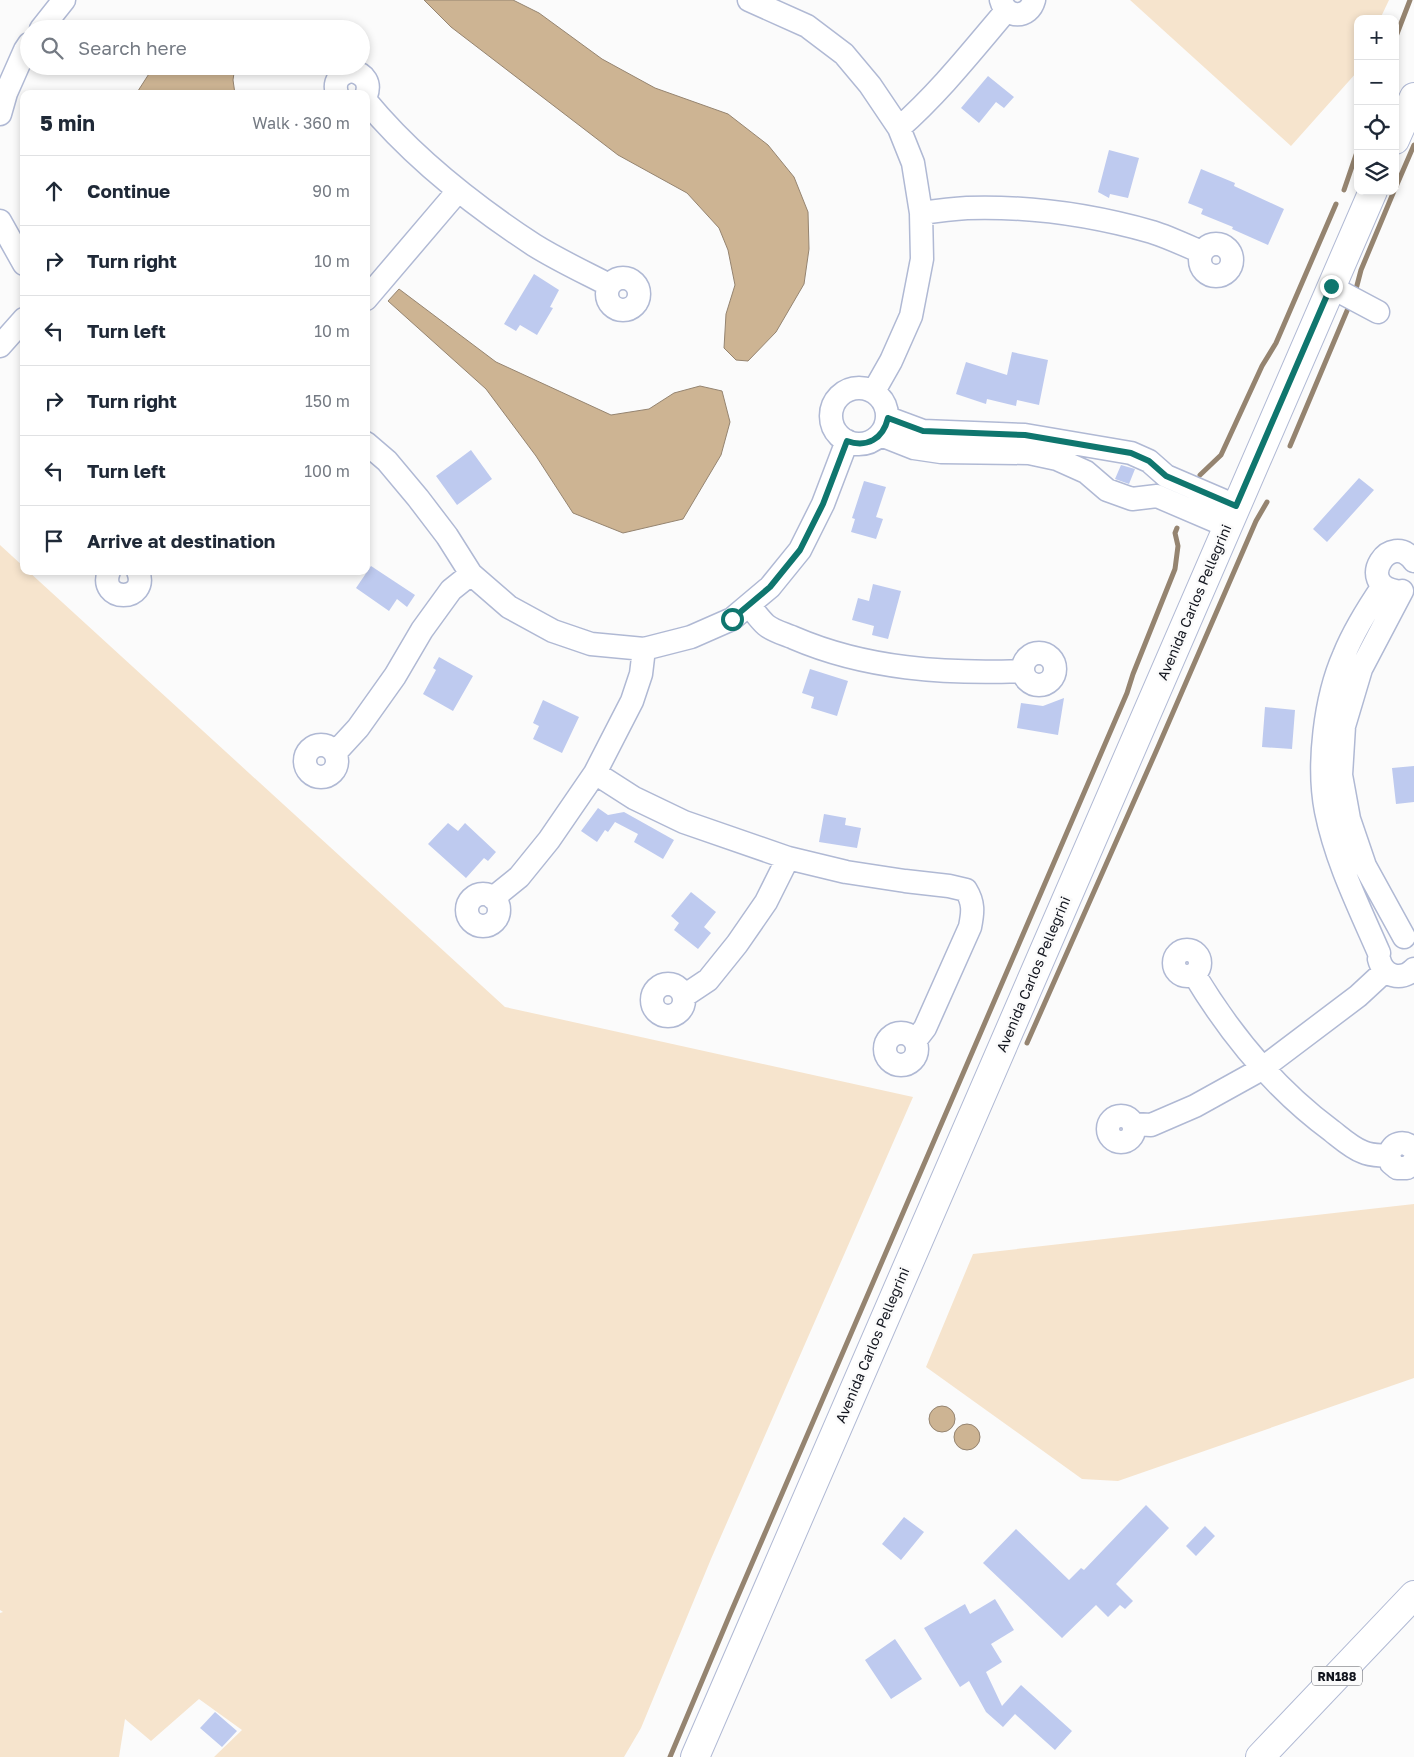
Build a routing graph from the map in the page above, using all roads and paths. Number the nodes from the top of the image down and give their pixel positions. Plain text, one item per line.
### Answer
1 (64, 0) edge
2 (749, 0) edge
3 (1034, 0) edge
4 (1003, 5) edge
5 (48, 20) edge
6 (20, 61) edge
7 (342, 75) edge
8 (363, 75) edge
9 (337, 90) edge
10 (368, 90) edge
11 (1414, 96) edge
12 (370, 106) edge
13 (0, 114) edge
14 (899, 128) junction
15 (1399, 131) edge
16 (458, 190) junction
17 (1371, 195) edge
18 (921, 213) junction
19 (0, 221) edge
20 (1202, 252) dead end
21 (20, 257) edge
22 (609, 285) dead end
23 (1331, 286) junction
24 (370, 294) edge
25 (1378, 312) dead end
26 (20, 324) edge
27 (0, 346) edge
28 (874, 391) junction
29 (884, 427) junction
30 (847, 441) junction
31 (370, 447) edge
32 (1096, 447) junction
33 (1086, 472) junction
34 (1166, 476) junction
35 (1156, 496) junction
36 (1231, 516) junction
37 (1412, 555) edge
38 (471, 574) junction
39 (108, 575) edge
40 (139, 575) edge
41 (1400, 586) edge
42 (749, 605) junction
43 (644, 649) junction
44 (1022, 671) dead end
45 (335, 753) dead end
46 (594, 773) junction
47 (788, 858) junction
48 (494, 898) dead end
49 (1409, 940) edge
50 (1399, 970) edge
51 (1194, 974) dead end
52 (684, 996) dead end
53 (915, 1041) dead end
54 (1264, 1068) junction
55 (1134, 1124) dead end
56 (1414, 1150) edge
57 (1390, 1156) junction
58 (1414, 1162) edge
59 (1414, 1595) edge
60 (695, 1757) edge
61 (1260, 1757) edge

1 - 5 street
2 - 14 street
3 - 4 street
4 - 14 street
6 - 13 street
7 - 9 street
8 - 10 street
11 - 15 main road
12 - 16 street
14 - 18 street
16 - 22 street
16 - 24 street
17 - 23 main road, Avenida Carlos Pellegrini
18 - 20 street
18 - 28 street
19 - 21 street
23 - 25 street
23 - 36 main road, Avenida Carlos Pellegrini
26 - 27 street
28 - 29 street
28 - 30 street
29 - 30 street
29 - 32 street
29 - 33 street
30 - 42 street
31 - 38 street
32 - 33 street
32 - 34 street
33 - 35 street
34 - 35 street
34 - 36 street
35 - 36 street
36 - 60 main road, Avenida Carlos Pellegrini
37 - 41 street
38 - 43 street
38 - 45 street
39 - 40 street
41 - 49 street
41 - 50 street
42 - 43 street
42 - 44 street
43 - 46 street
46 - 47 street
46 - 48 street
47 - 52 street
47 - 53 street
49 - 50 street
50 - 54 street
51 - 54 street
54 - 55 street
54 - 57 street
56 - 57 street
57 - 58 street
59 - 61 main road, RN188

